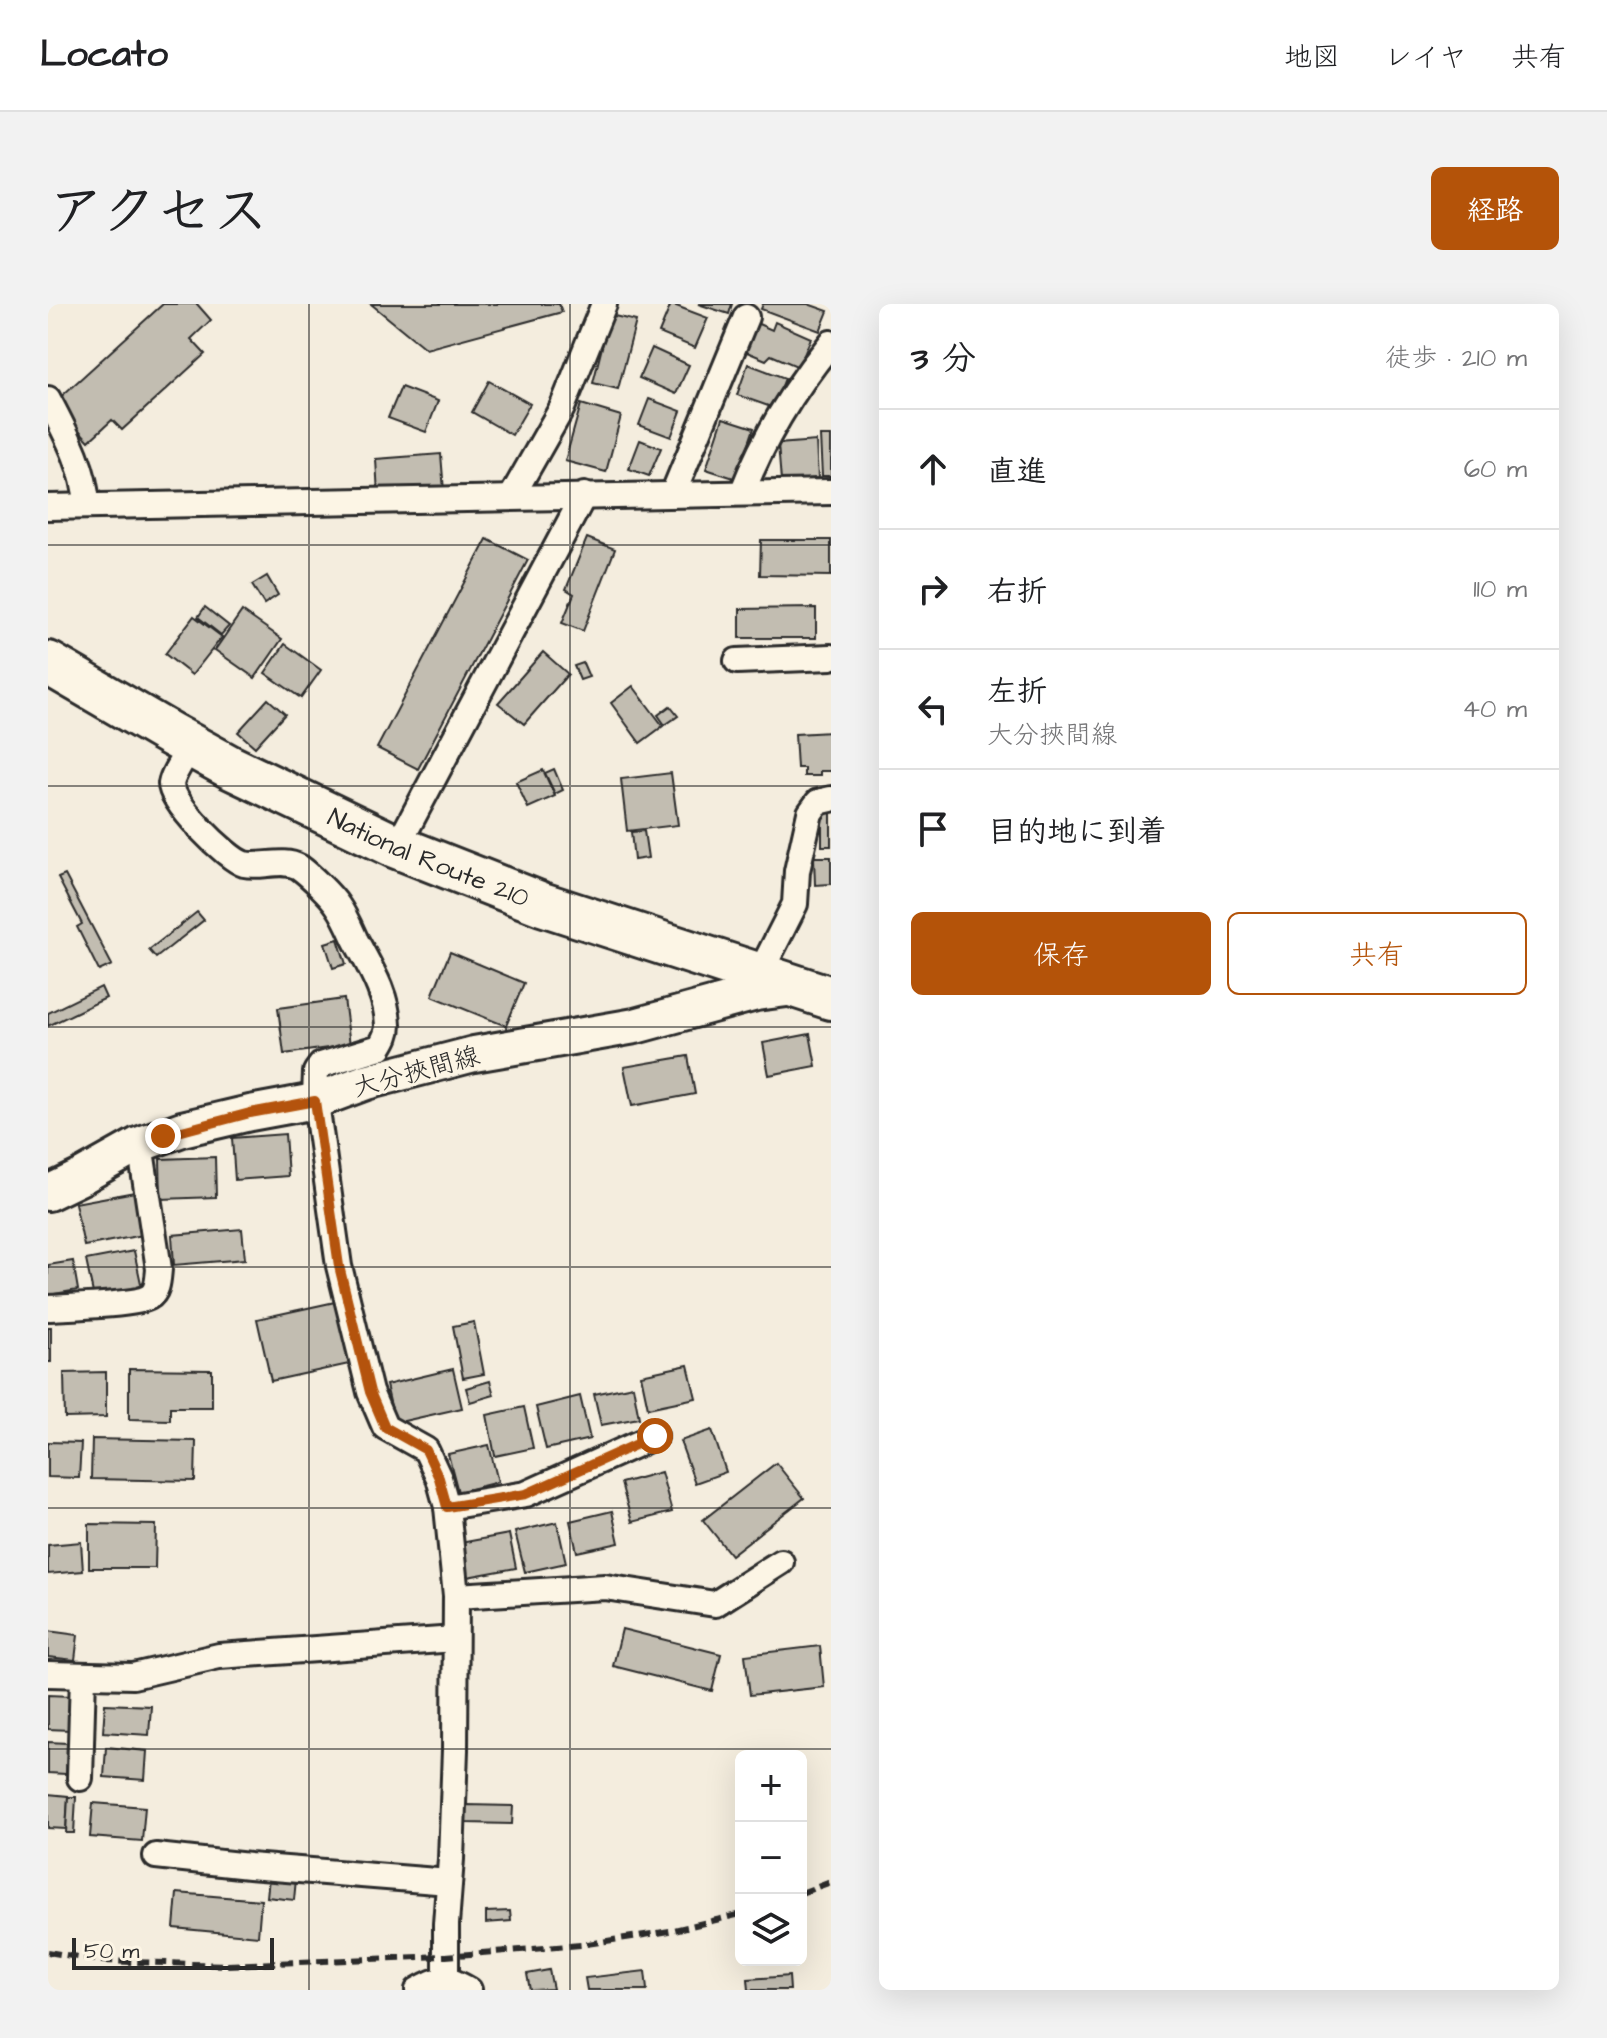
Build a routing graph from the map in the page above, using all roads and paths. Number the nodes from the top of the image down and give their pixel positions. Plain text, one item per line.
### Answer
1 (604, 304) edge
2 (746, 317) dead end
3 (831, 343) edge
4 (48, 399) edge
5 (831, 492) edge
6 (742, 493) junction
7 (673, 494) junction
8 (584, 495) junction
9 (512, 496) junction
10 (87, 505) junction
11 (48, 507) edge
12 (831, 656) edge
13 (737, 661) dead end
14 (48, 663) edge
15 (191, 746) junction
16 (831, 799) edge
17 (397, 847) junction
18 (804, 985) edge
19 (315, 1101) junction
20 (140, 1144) junction
21 (48, 1193) edge
22 (48, 1308) edge
23 (655, 1436) dead end
24 (447, 1507) junction
25 (781, 1562) dead end
26 (456, 1596) junction
27 (455, 1639) junction
28 (48, 1674) edge
29 (83, 1675) junction
30 (80, 1778) dead end
31 (156, 1856) dead end
32 (449, 1882) junction
33 (446, 1979) junction
34 (418, 1990) edge
35 (469, 1990) edge

1 - 9 street
2 - 7 street
3 - 6 street
4 - 10 street
5 - 6 street
6 - 7 street
7 - 8 street
8 - 9 street
8 - 17 street
9 - 10 street
10 - 11 street
12 - 13 street
14 - 15 highway, National Route 210
15 - 17 highway, National Route 210
15 - 19 street
16 - 18 street
17 - 18 highway, National Route 210
18 - 19 main road, 大分挾間線
19 - 20 main road, 大分挾間線
19 - 24 street
20 - 21 main road, 大分挾間線
20 - 22 street
23 - 24 street
24 - 26 street
25 - 26 street
26 - 27 street
27 - 29 street
27 - 32 street
28 - 29 street
29 - 30 street
31 - 32 street
32 - 33 street
33 - 34 street
33 - 35 street

